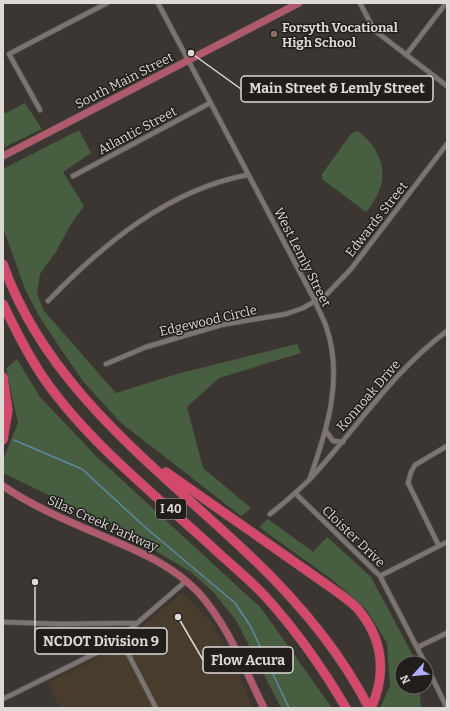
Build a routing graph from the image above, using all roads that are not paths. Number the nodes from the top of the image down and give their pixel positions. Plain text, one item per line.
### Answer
1 (106, 3) edge
2 (158, 3) edge
3 (299, 3) edge
4 (360, 3) edge
5 (446, 3) edge
6 (406, 55) junction
7 (188, 61) junction
8 (447, 86) edge
9 (210, 103) junction
10 (40, 110) dead end
11 (447, 144) edge
12 (3, 156) edge
13 (248, 175) junction
14 (73, 176) dead end
15 (3, 264) edge
16 (48, 301) dead end
17 (315, 301) junction
18 (3, 304) edge
19 (447, 331) edge
20 (106, 364) dead end
21 (3, 377) edge
22 (326, 431) junction
23 (3, 440) edge
24 (342, 442) junction
25 (447, 446) edge
26 (136, 451) junction
27 (310, 478) junction
28 (3, 486) edge
29 (295, 493) junction
30 (270, 514) dead end
31 (447, 542) edge
32 (439, 546) junction
33 (380, 576) junction
34 (186, 581) junction
35 (3, 622) edge
36 (138, 623) junction
37 (447, 633) edge
38 (120, 638) junction
39 (418, 647) junction
40 (422, 655) edge
41 (434, 679) edge
42 (3, 699) edge
43 (445, 699) edge
44 (156, 708) edge
45 (264, 708) edge
46 (346, 708) edge
47 (370, 708) edge
48 (447, 708) edge

1 - 10 street
2 - 7 street, West Lemly Street
3 - 7 main road, South Main Street
4 - 6 street
5 - 6 street
6 - 8 street
7 - 9 street, West Lemly Street
7 - 12 main road, South Main Street
9 - 13 street, West Lemly Street
9 - 14 street, Atlantic Street
11 - 17 street, Edwards Street
13 - 16 street
13 - 17 street, West Lemly Street
15 - 26 highway, I 40
17 - 20 street, Edgewood Circle
17 - 22 street, West Lemly Street
18 - 46 highway, I 40
19 - 24 street, Konnoak Drive
21 - 23 highway
22 - 24 street
22 - 27 street, West Lemly Street
24 - 27 street, Konnoak Drive
25 - 32 street
26 - 47 highway, I 40
26 - 47 highway
27 - 29 street, Konnoak Drive
28 - 34 main road, Silas Creek Parkway
29 - 30 street, Konnoak Drive
29 - 33 street, Cloister Drive
31 - 32 street
32 - 33 street
33 - 39 street, Cloister Drive
34 - 36 street
34 - 45 main road, Silas Creek Parkway
35 - 36 street
36 - 38 street
37 - 39 street
38 - 42 street
38 - 44 street
39 - 40 street, Cloister Drive
41 - 43 street, Cloister Drive
43 - 48 street, Cloister Drive

